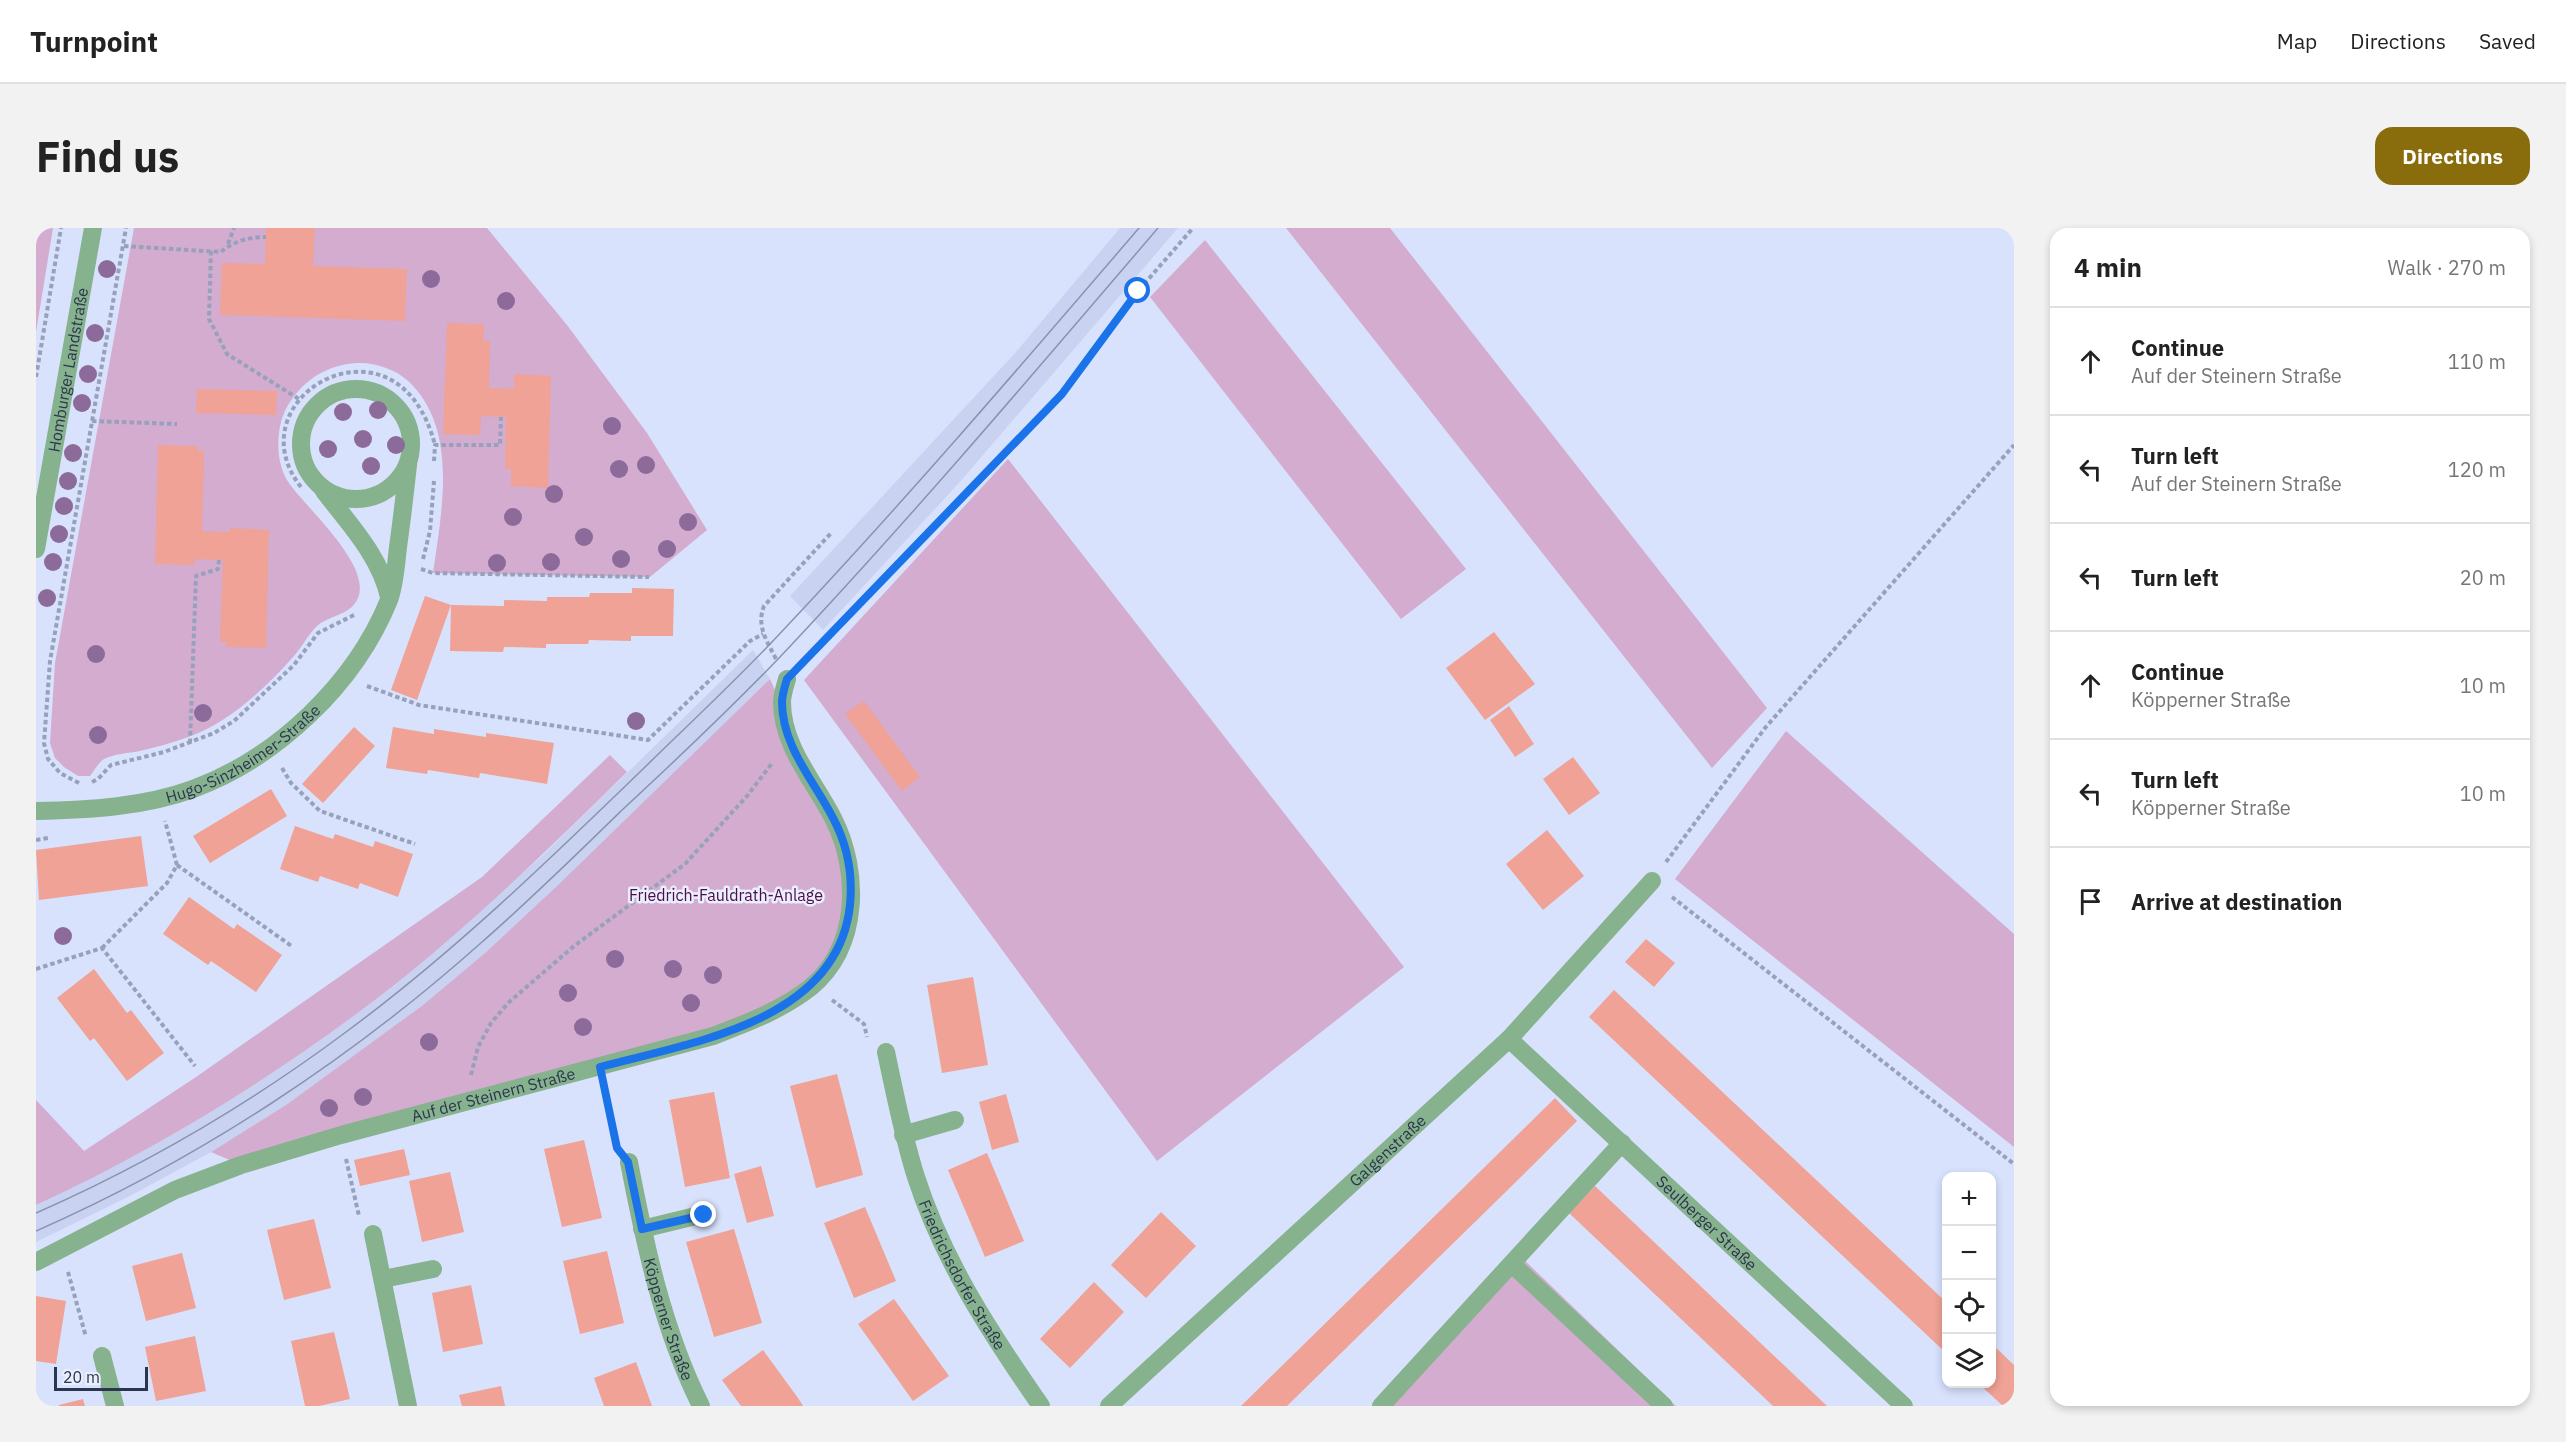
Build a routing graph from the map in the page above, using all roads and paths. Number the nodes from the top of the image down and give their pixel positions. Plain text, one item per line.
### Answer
1 (53, 228) edge
2 (93, 228) edge
3 (126, 228) edge
4 (234, 228) edge
5 (1193, 228) edge
6 (61, 229) edge
7 (266, 237) dead end
8 (228, 245) junction
9 (124, 246) junction
10 (211, 251) junction
11 (36, 377) edge
12 (299, 399) junction
13 (92, 421) junction
14 (177, 424) dead end
15 (435, 445) dead end
16 (2014, 445) edge
17 (408, 465) junction
18 (315, 492) junction
19 (831, 532) dead end
20 (36, 549) edge
21 (219, 560) dead end
22 (417, 567) dead end
23 (649, 577) dead end
24 (390, 598) junction
25 (359, 611) dead end
26 (763, 634) junction
27 (787, 679) junction
28 (359, 683) dead end
29 (790, 740) junction
30 (190, 743) junction
31 (278, 762) dead end
32 (36, 811) edge
33 (164, 818) dead end
34 (415, 844) dead end
35 (177, 865) junction
36 (1652, 881) junction
37 (293, 947) dead end
38 (102, 948) junction
39 (36, 969) edge
40 (812, 986) junction
41 (1509, 1039) junction
42 (886, 1052) joint
43 (195, 1066) dead end
44 (600, 1067) junction
45 (463, 1103) junction
46 (955, 1120) dead end
47 (903, 1134) junction
48 (341, 1135) junction
49 (1622, 1143) junction
50 (628, 1162) joint
51 (2014, 1164) edge
52 (704, 1215) dead end
53 (642, 1229) junction
54 (374, 1234) joint
55 (61, 1248) junction
56 (36, 1262) edge
57 (1512, 1264) junction
58 (433, 1269) dead end
59 (383, 1279) junction
60 (102, 1356) joint
61 (115, 1406) edge
62 (408, 1406) edge
63 (701, 1406) edge
64 (1041, 1406) edge
65 (1109, 1406) edge
66 (1381, 1406) edge
67 (1664, 1406) edge
68 (1904, 1406) edge

1 - 6 path
2 - 20 street, Homburger Landstraße
3 - 9 path
4 - 8 path
5 - 27 path
6 - 11 path
7 - 8 path
8 - 10 path
9 - 10 path
9 - 13 path
10 - 12 path
12 - 15 path
12 - 18 path
13 - 14 path
13 - 30 path
16 - 36 path
17 - 18 street
17 - 18 street, Hugo-Sinzheimer-Straße
17 - 24 street, Hugo-Sinzheimer-Straße
18 - 24 street, Hugo-Sinzheimer-Straße
19 - 26 path
21 - 30 path
22 - 23 path
24 - 32 street, Hugo-Sinzheimer-Straße
25 - 30 path
26 - 27 path
26 - 28 path
27 - 29 street, Auf der Steinern Straße
29 - 40 street, Auf der Steinern Straße
29 - 45 path
31 - 34 path
33 - 35 path
35 - 37 path
35 - 38 path
36 - 41 street, Galgenstraße
36 - 51 path
38 - 39 path
38 - 43 path
40 - 42 path
40 - 44 street, Auf der Steinern Straße
41 - 49 street, Seulberger Straße
41 - 65 street, Galgenstraße
42 - 47 street, Friedrichsdorfer Straße
44 - 45 street, Auf der Steinern Straße
44 - 50 path
45 - 48 street, Auf der Steinern Straße
46 - 47 street
47 - 64 street, Friedrichsdorfer Straße
48 - 54 path
48 - 55 street, Auf der Steinern Straße
49 - 57 street
49 - 68 street, Seulberger Straße
50 - 53 street, Köpperner Straße
52 - 53 street
53 - 63 street, Köpperner Straße
54 - 59 street
55 - 56 street, Auf der Steinern Straße
55 - 60 path
57 - 66 street
57 - 67 street
58 - 59 street
59 - 62 street
60 - 61 street

